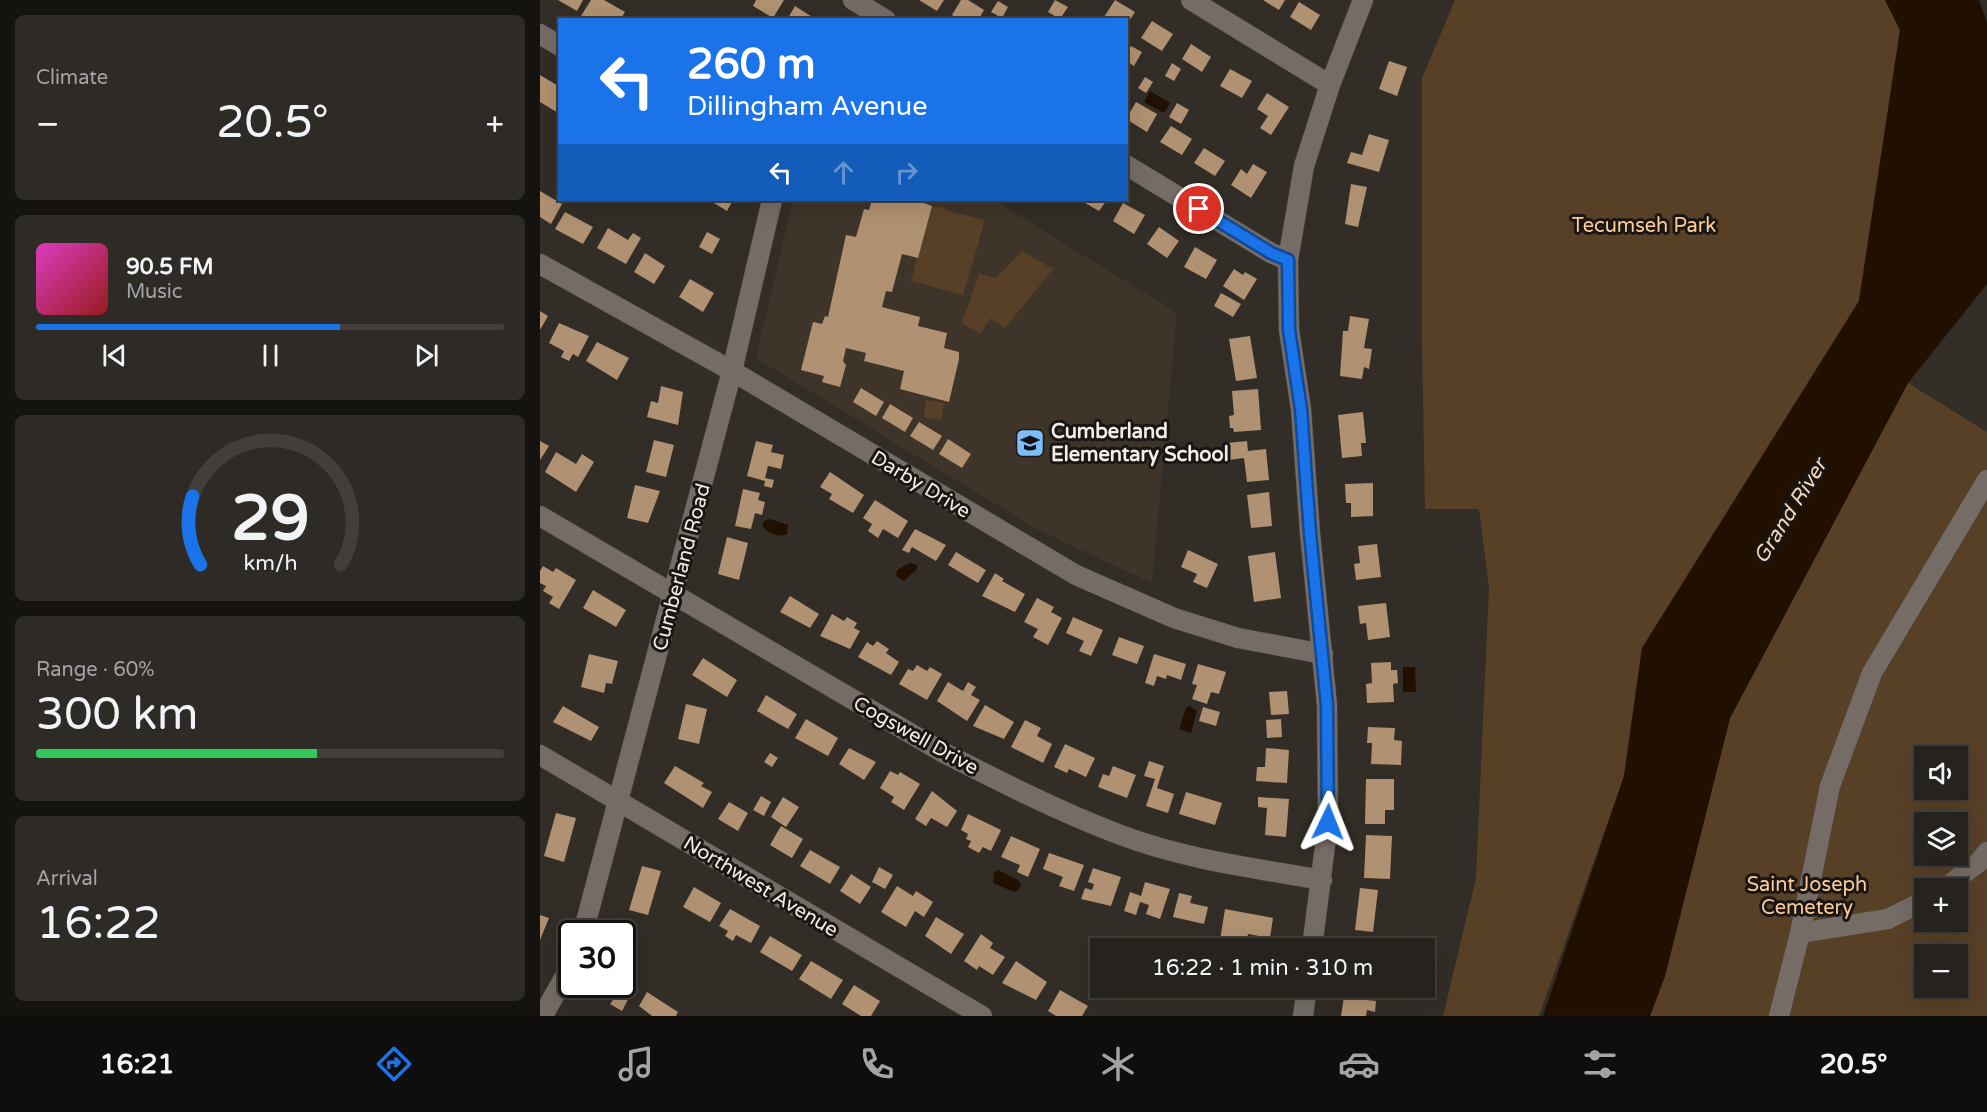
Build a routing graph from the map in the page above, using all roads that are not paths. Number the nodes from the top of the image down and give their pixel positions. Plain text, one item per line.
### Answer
1 (1191, 0) edge
2 (1363, 0) edge
3 (864, 7) edge
4 (883, 18) edge
5 (540, 34) edge
6 (558, 45) edge
7 (1330, 85) junction
8 (1128, 166) edge
9 (772, 201) edge
10 (1288, 260) junction
11 (540, 264) edge
12 (732, 371) junction
13 (1987, 480) edge
14 (540, 516) edge
15 (674, 594) junction
16 (1323, 654) junction
17 (540, 755) edge
18 (619, 802) junction
19 (1987, 852) edge
20 (1958, 878) edge
21 (1322, 880) junction
22 (1914, 906) edge
23 (587, 920) edge
24 (1800, 933) junction
25 (1313, 938) edge
26 (558, 990) edge
27 (1305, 998) edge
28 (547, 1011) edge
29 (982, 1016) edge
30 (1303, 1016) edge
31 (1779, 1016) edge

1 - 7 street
2 - 7 street
3 - 4 street
5 - 6 street
7 - 10 street
8 - 10 street
9 - 12 street, Cumberland Road
10 - 16 street
11 - 12 street, Darby Drive
12 - 15 street, Cumberland Road
12 - 16 street, Darby Drive
13 - 24 street
14 - 15 street, Cogswell Drive
15 - 18 street, Cumberland Road
15 - 21 street, Cogswell Drive
16 - 21 street
17 - 18 street, Northwest Avenue
18 - 23 street, Cumberland Road
18 - 29 street, Northwest Avenue
19 - 20 street
21 - 25 street
22 - 24 street
24 - 31 street
26 - 28 street
27 - 30 street

